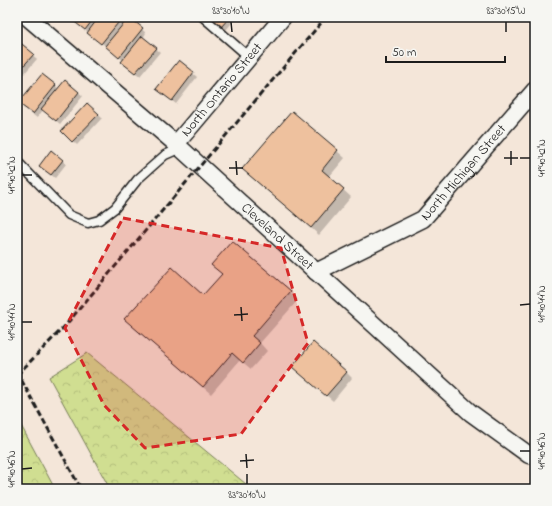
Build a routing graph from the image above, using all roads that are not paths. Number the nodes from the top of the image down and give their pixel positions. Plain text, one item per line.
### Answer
1 (27, 17) edge
2 (203, 17) edge
3 (283, 17) edge
4 (249, 57) junction
5 (535, 90) edge
6 (178, 146) junction
7 (17, 161) edge
8 (316, 272) junction
9 (529, 455) dead end

1 - 6 street, Cleveland Street
2 - 4 lane
3 - 4 street, North Ontario Street
4 - 6 street, North Ontario Street
5 - 8 street, North Michigan Street
6 - 7 lane
6 - 8 street, Cleveland Street
8 - 9 street, Cleveland Street

